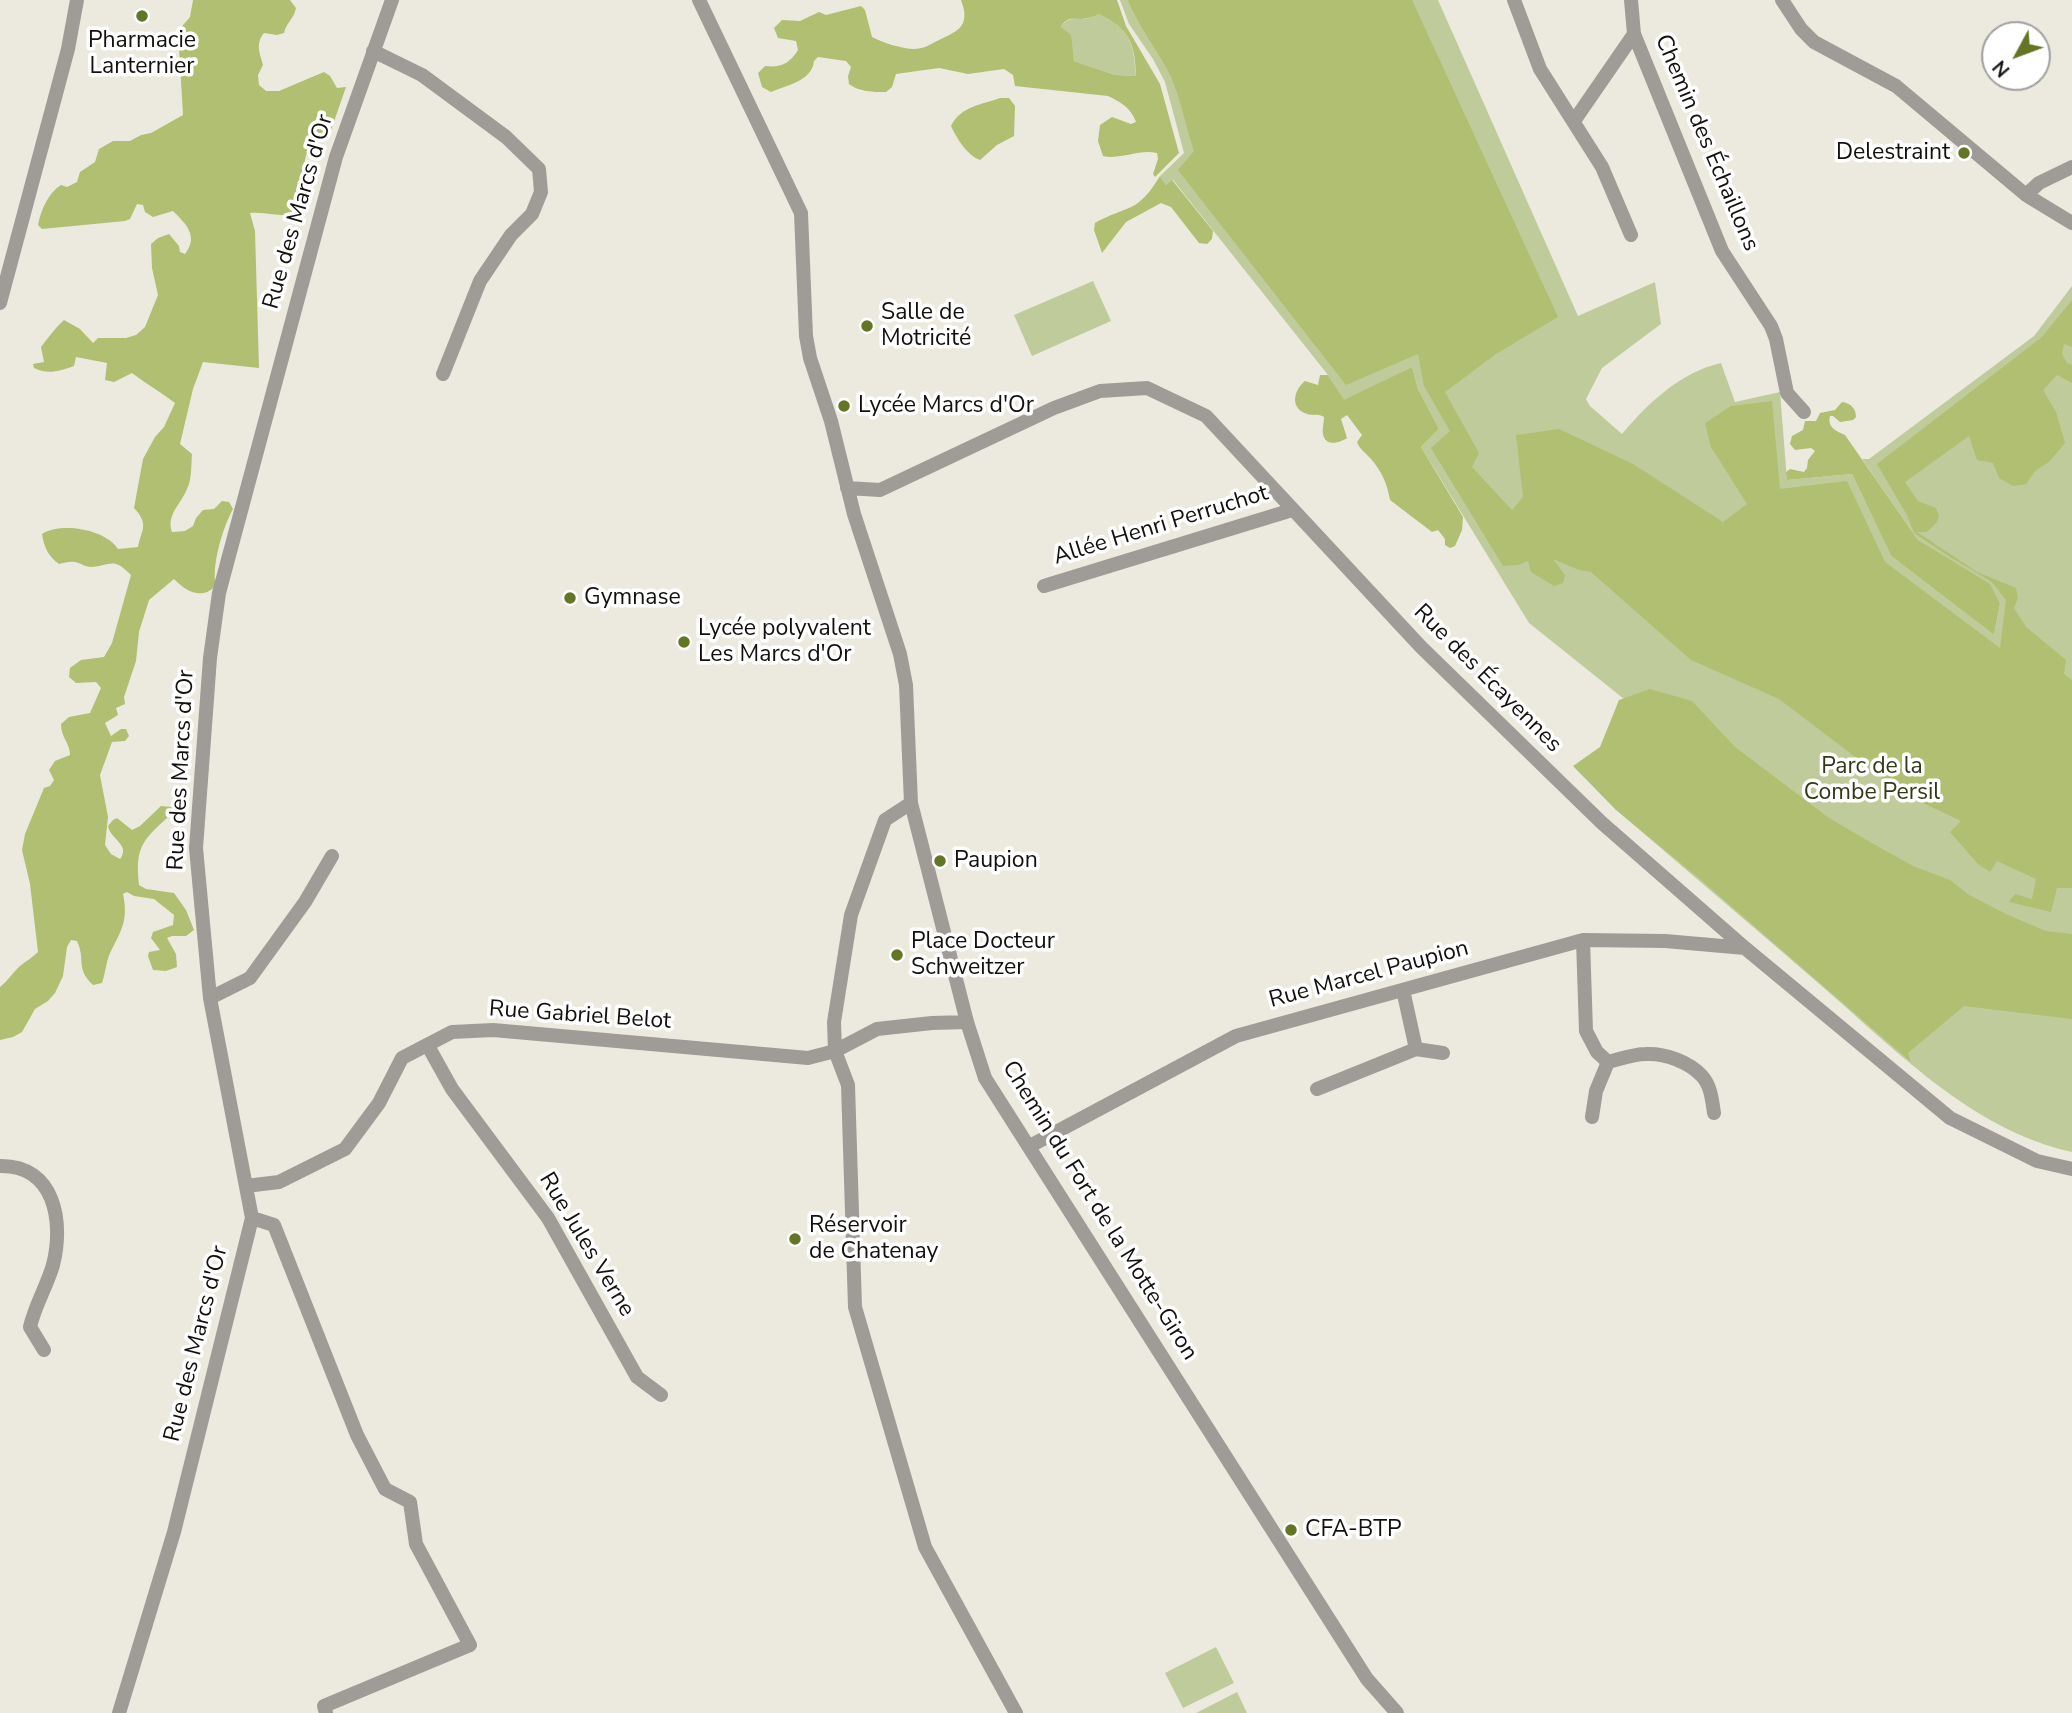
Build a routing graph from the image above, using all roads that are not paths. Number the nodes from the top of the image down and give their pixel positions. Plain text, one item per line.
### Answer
1 (77, 0) edge
2 (392, 0) edge
3 (699, 0) edge
4 (1514, 0) edge
5 (1631, 0) edge
6 (1782, 0) edge
7 (1634, 34) junction
8 (373, 51) junction
9 (1574, 121) junction
10 (2072, 167) edge
11 (2026, 195) junction
12 (2072, 223) edge
13 (1631, 235) dead end
14 (0, 303) edge
15 (443, 374) dead end
16 (1804, 412) dead end
17 (847, 488) junction
18 (1292, 510) junction
19 (1044, 586) dead end
20 (911, 803) junction
21 (332, 856) dead end
22 (1583, 940) junction
23 (1745, 948) junction
24 (1403, 990) junction
25 (210, 998) junction
26 (967, 1022) junction
27 (428, 1046) junction
28 (1416, 1049) junction
29 (835, 1051) junction
30 (1443, 1053) dead end
31 (1608, 1062) junction
32 (1317, 1089) dead end
33 (1714, 1113) dead end
34 (1592, 1117) dead end
35 (1030, 1146) junction
36 (0, 1166) edge
37 (2072, 1169) edge
38 (246, 1186) junction
39 (252, 1217) junction
40 (44, 1350) dead end
41 (661, 1395) dead end
42 (119, 1713) edge
43 (326, 1713) edge
44 (1016, 1713) edge
45 (1397, 1713) edge

1 - 14 street
2 - 8 street, Rue des Marcs d'Or
3 - 17 street, Chemin du Fort de la Motte-Giron
4 - 9 street
5 - 7 street, Chemin des Échaillons
6 - 11 street
7 - 9 street
7 - 16 street, Chemin des Échaillons
8 - 15 street
8 - 25 street, Rue des Marcs d'Or
9 - 13 street
10 - 11 street
11 - 12 street
17 - 18 street, Rue des Écayennes
17 - 20 street, Chemin du Fort de la Motte-Giron
18 - 19 street, Allée Henri Perruchot
18 - 23 street, Rue des Écayennes
20 - 26 street, Chemin du Fort de la Motte-Giron
20 - 29 street
21 - 25 street
22 - 23 street, Rue Marcel Paupion
22 - 24 street, Rue Marcel Paupion
22 - 31 street
23 - 37 street, Rue des Écayennes
24 - 28 street
24 - 35 street, Rue Marcel Paupion
25 - 38 street, Rue des Marcs d'Or
26 - 29 street, Rue Gabriel Belot
26 - 35 street, Chemin du Fort de la Motte-Giron
27 - 29 street, Rue Gabriel Belot
27 - 38 street, Rue Gabriel Belot
27 - 41 street, Rue Jules Verne
28 - 30 street
28 - 32 street
29 - 44 street
31 - 33 street
31 - 34 street
35 - 45 street, Chemin du Fort de la Motte-Giron
36 - 40 street
38 - 39 street, Rue des Marcs d'Or
39 - 42 street, Rue des Marcs d'Or
39 - 43 street

